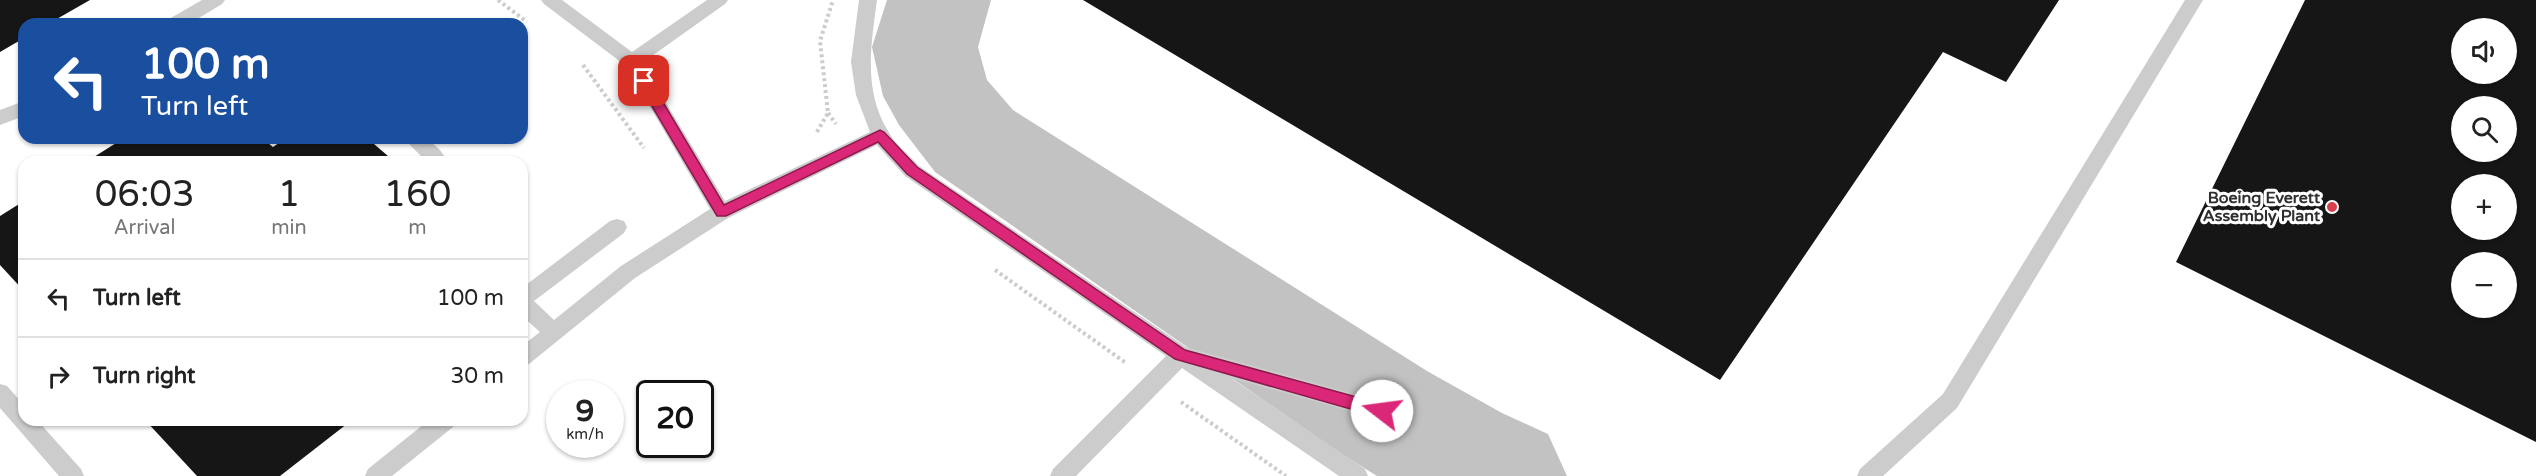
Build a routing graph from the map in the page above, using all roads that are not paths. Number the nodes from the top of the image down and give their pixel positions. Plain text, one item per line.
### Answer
1 (216, 0) edge
2 (550, 0) edge
3 (719, 0) edge
4 (868, 0) edge
5 (2194, 0) edge
6 (191, 18) edge
7 (632, 61) junction
8 (18, 110) edge
9 (0, 118) edge
10 (880, 135) junction
11 (419, 144) edge
12 (433, 156) edge
13 (721, 213) junction
14 (617, 227) dead end
15 (528, 296) edge
16 (528, 307) edge
17 (554, 332) junction
18 (528, 353) edge
19 (1180, 355) junction
20 (0, 393) edge
21 (1382, 411) dead end
22 (18, 414) edge
23 (29, 426) edge
24 (438, 426) edge
25 (72, 476) edge
26 (375, 476) edge
27 (1061, 476) edge
28 (1357, 476) edge
29 (1868, 476) edge

1 - 6 lane
2 - 7 lane
3 - 7 lane
4 - 10 lane
5 - 29 lane
7 - 13 lane
8 - 9 lane
10 - 13 lane
10 - 19 lane
11 - 12 lane
13 - 17 lane
14 - 15 lane
16 - 17 lane
17 - 18 lane
19 - 21 lane
19 - 27 lane
19 - 28 lane
20 - 22 lane
23 - 25 lane
24 - 26 lane

